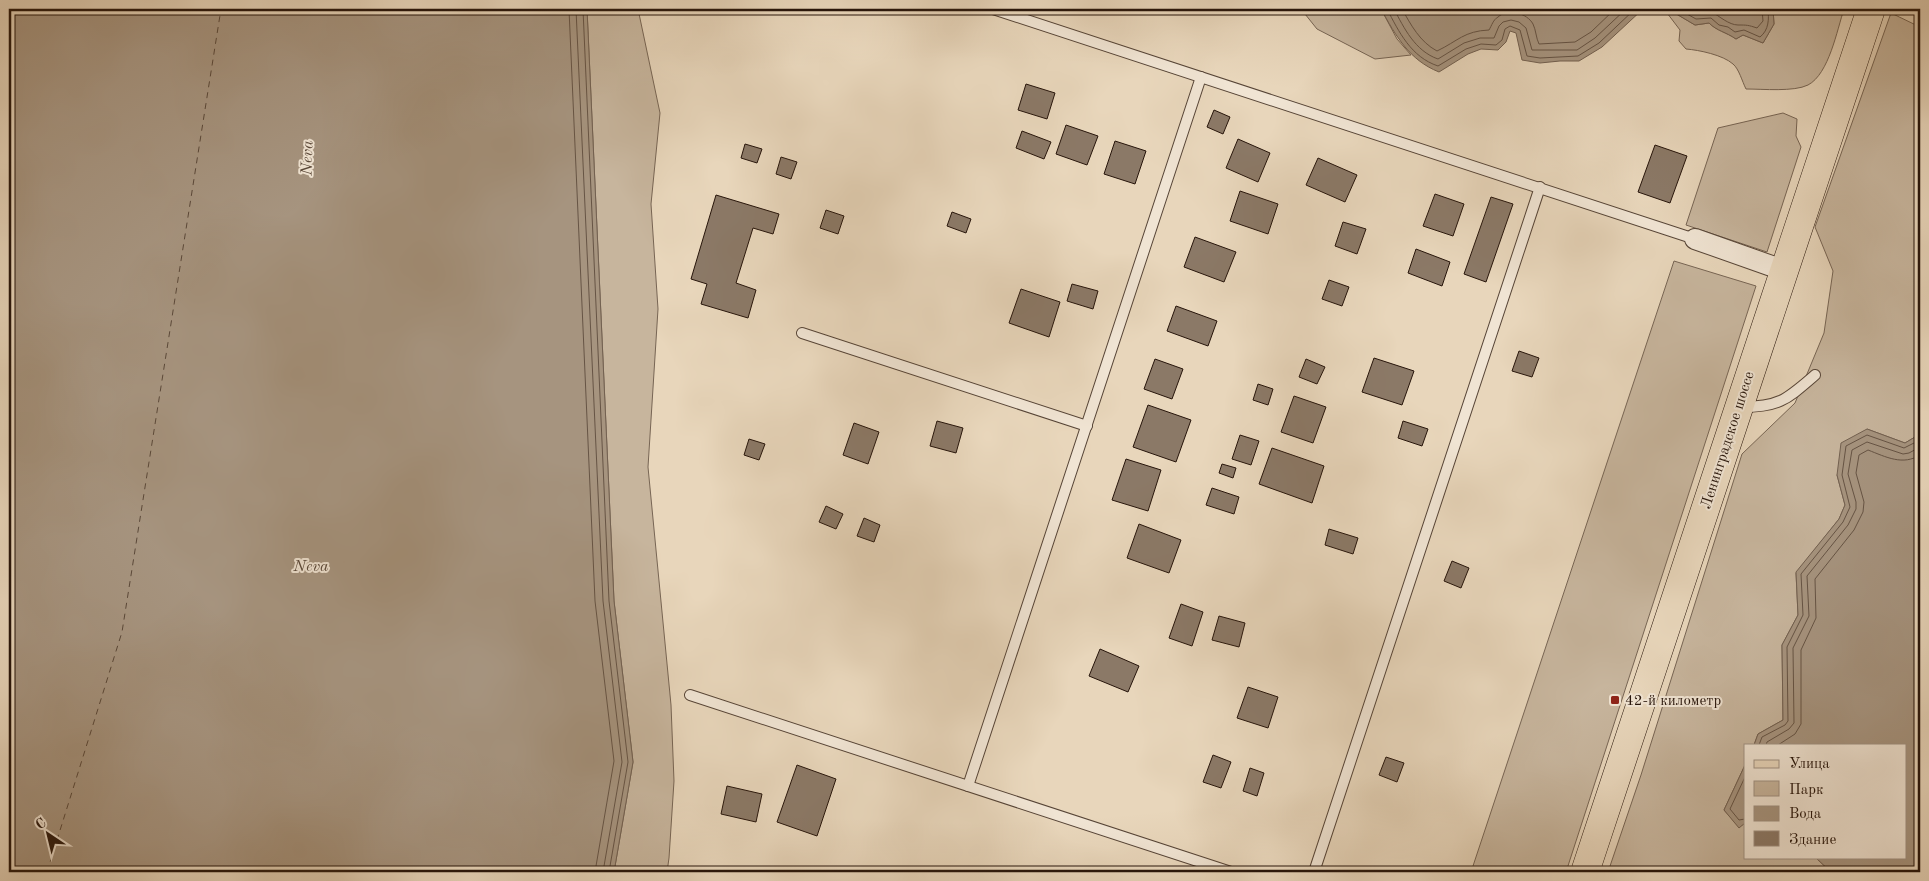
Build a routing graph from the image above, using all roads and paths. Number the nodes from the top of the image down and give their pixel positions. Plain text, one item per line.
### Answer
1 (993, 9) edge
2 (1870, 9) edge
3 (1202, 77) junction
4 (1540, 187) junction
5 (1695, 239) joint
6 (1784, 270) junction
7 (802, 333) dead end
8 (1815, 375) dead end
9 (1738, 407) junction
10 (1087, 426) junction
11 (690, 696) dead end
12 (968, 786) junction
13 (1231, 872) edge
14 (1314, 872) edge
15 (1585, 872) edge

1 - 3 lane
2 - 6 main road, Ленинградское шоссе
3 - 4 lane
3 - 10 lane
4 - 5 lane
4 - 14 lane
5 - 6 street
6 - 9 main road, Ленинградское шоссе
7 - 10 lane
8 - 9 lane
9 - 15 main road, Ленинградское шоссе
10 - 12 lane
11 - 12 lane
12 - 13 lane

